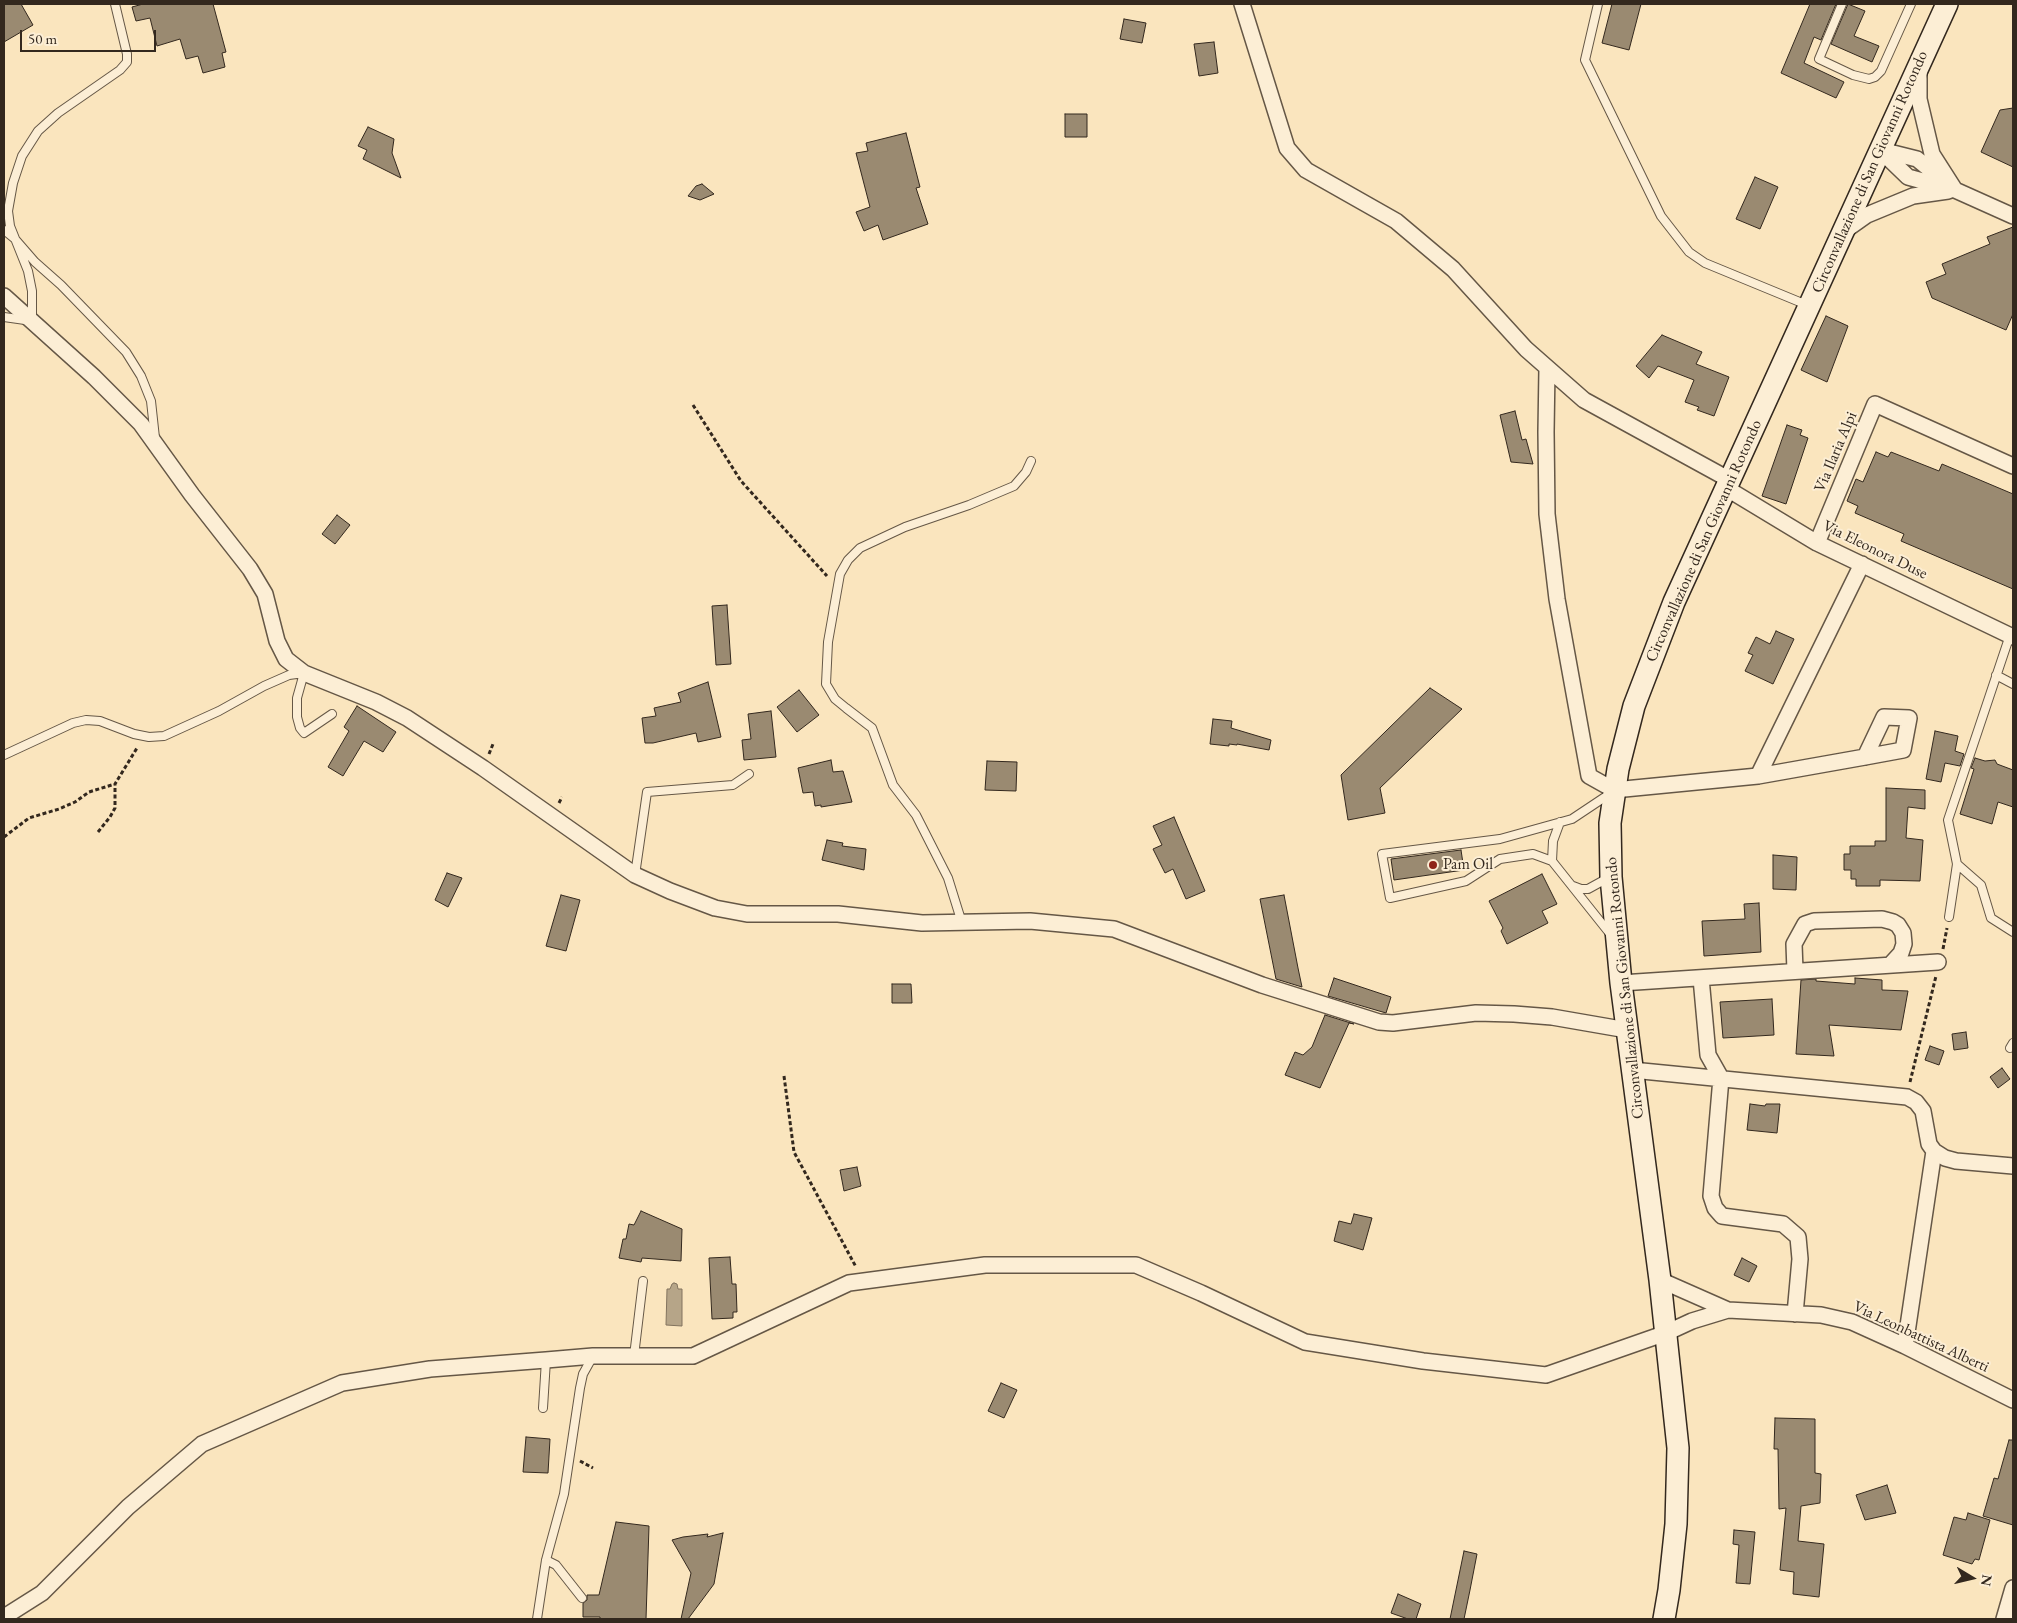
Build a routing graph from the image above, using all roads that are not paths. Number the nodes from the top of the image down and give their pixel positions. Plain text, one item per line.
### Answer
1 (115, 4) edge
2 (1242, 4) edge
3 (1598, 4) edge
4 (1842, 4) edge
5 (1911, 4) edge
6 (1947, 4) edge
7 (1919, 64) junction
8 (1880, 150) junction
9 (1955, 190) junction
10 (8, 211) junction
11 (2013, 216) edge
12 (4, 222) edge
13 (4, 230) edge
14 (1842, 233) junction
15 (15, 239) junction
16 (4, 296) edge
17 (1809, 306) junction
18 (4, 318) edge
19 (32, 321) junction
20 (1548, 368) junction
21 (156, 445) junction
22 (1031, 461) dead end
23 (2013, 466) edge
24 (1728, 484) junction
25 (1817, 543) junction
26 (1862, 564) junction
27 (2011, 636) edge
28 (304, 673) junction
29 (1996, 675) junction
30 (2013, 684) edge
31 (332, 714) dead end
32 (4, 755) edge
33 (1865, 757) dead end
34 (750, 774) dead end
35 (1758, 776) junction
36 (1614, 790) junction
37 (1560, 822) junction
38 (1552, 861) junction
39 (1957, 864) junction
40 (636, 875) junction
41 (1610, 877) junction
42 (1571, 885) junction
43 (1949, 917) road end
44 (962, 923) junction
45 (2013, 932) edge
46 (1617, 942) junction
47 (1938, 962) road end
48 (1890, 965) junction
49 (1795, 971) junction
50 (1701, 978) junction
51 (1621, 983) junction
52 (1627, 1030) junction
53 (1632, 1070) junction
54 (1721, 1078) junction
55 (1934, 1151) junction
56 (2013, 1166) edge
57 (1660, 1280) junction
58 (643, 1281) dead end
59 (1728, 1310) junction
60 (1795, 1314) junction
61 (1666, 1333) junction
62 (1905, 1346) junction
63 (593, 1356) junction
64 (634, 1356) junction
65 (546, 1360) junction
66 (2013, 1400) edge
67 (543, 1408) dead end
68 (546, 1560) junction
69 (2013, 1588) edge
70 (582, 1598) dead end
71 (4, 1617) edge
72 (537, 1619) edge
73 (1664, 1619) edge
74 (2004, 1619) edge

1 - 10 lane
2 - 20 street, Via Eleonora Duse
3 - 17 lane
4 - 5 lane
6 - 7 main road, Circonvallazione di San Giovanni Rotondo
7 - 8 main road, Circonvallazione di San Giovanni Rotondo
7 - 9 street
8 - 9 street
8 - 14 main road, Circonvallazione di San Giovanni Rotondo
9 - 11 street
9 - 14 street
10 - 12 lane
10 - 15 lane
13 - 15 lane
14 - 17 main road, Circonvallazione di San Giovanni Rotondo
15 - 19 lane
15 - 21 lane
16 - 19 street
17 - 24 main road, Circonvallazione di San Giovanni Rotondo
18 - 19 lane
19 - 21 street
20 - 24 street, Via Eleonora Duse
20 - 36 street
21 - 28 street
22 - 44 lane
23 - 25 street, Via Ilaria Alpi
24 - 25 street, Via Eleonora Duse
24 - 36 main road, Circonvallazione di San Giovanni Rotondo
25 - 26 street, Via Eleonora Duse
26 - 27 street, Via Eleonora Duse
26 - 35 street
27 - 29 lane
28 - 31 lane
28 - 32 lane
28 - 40 street
29 - 30 lane
29 - 39 lane
33 - 35 street
34 - 40 lane
35 - 36 street
36 - 37 lane
36 - 41 main road, Circonvallazione di San Giovanni Rotondo
37 - 38 lane
37 - 38 lane
38 - 42 lane
39 - 43 lane
39 - 45 lane
40 - 44 street
41 - 42 lane
41 - 46 main road, Circonvallazione di San Giovanni Rotondo
42 - 46 lane
44 - 52 street
46 - 51 main road, Circonvallazione di San Giovanni Rotondo
47 - 48 street
48 - 49 street
48 - 49 street
49 - 50 street
50 - 51 street
50 - 54 street
51 - 52 main road, Circonvallazione di San Giovanni Rotondo
52 - 53 main road, Circonvallazione di San Giovanni Rotondo
53 - 54 street
53 - 57 main road, Circonvallazione di San Giovanni Rotondo
54 - 55 street
54 - 60 street
55 - 56 street
55 - 62 street
57 - 59 street
57 - 61 main road, Circonvallazione di San Giovanni Rotondo
58 - 64 lane
59 - 60 street, Via Leonbattista Alberti
59 - 61 street, Via Leonbattista Alberti
60 - 62 street, Via Leonbattista Alberti
61 - 64 street, Via Leonbattista Alberti
61 - 73 main road, Circonvallazione di San Giovanni Rotondo
62 - 66 street, Via Leonbattista Alberti
63 - 64 street, Via Leonbattista Alberti
63 - 65 street, Via Leonbattista Alberti
63 - 68 lane
65 - 67 lane
65 - 71 street, Via Leonbattista Alberti
68 - 70 lane
68 - 72 lane
69 - 74 street

